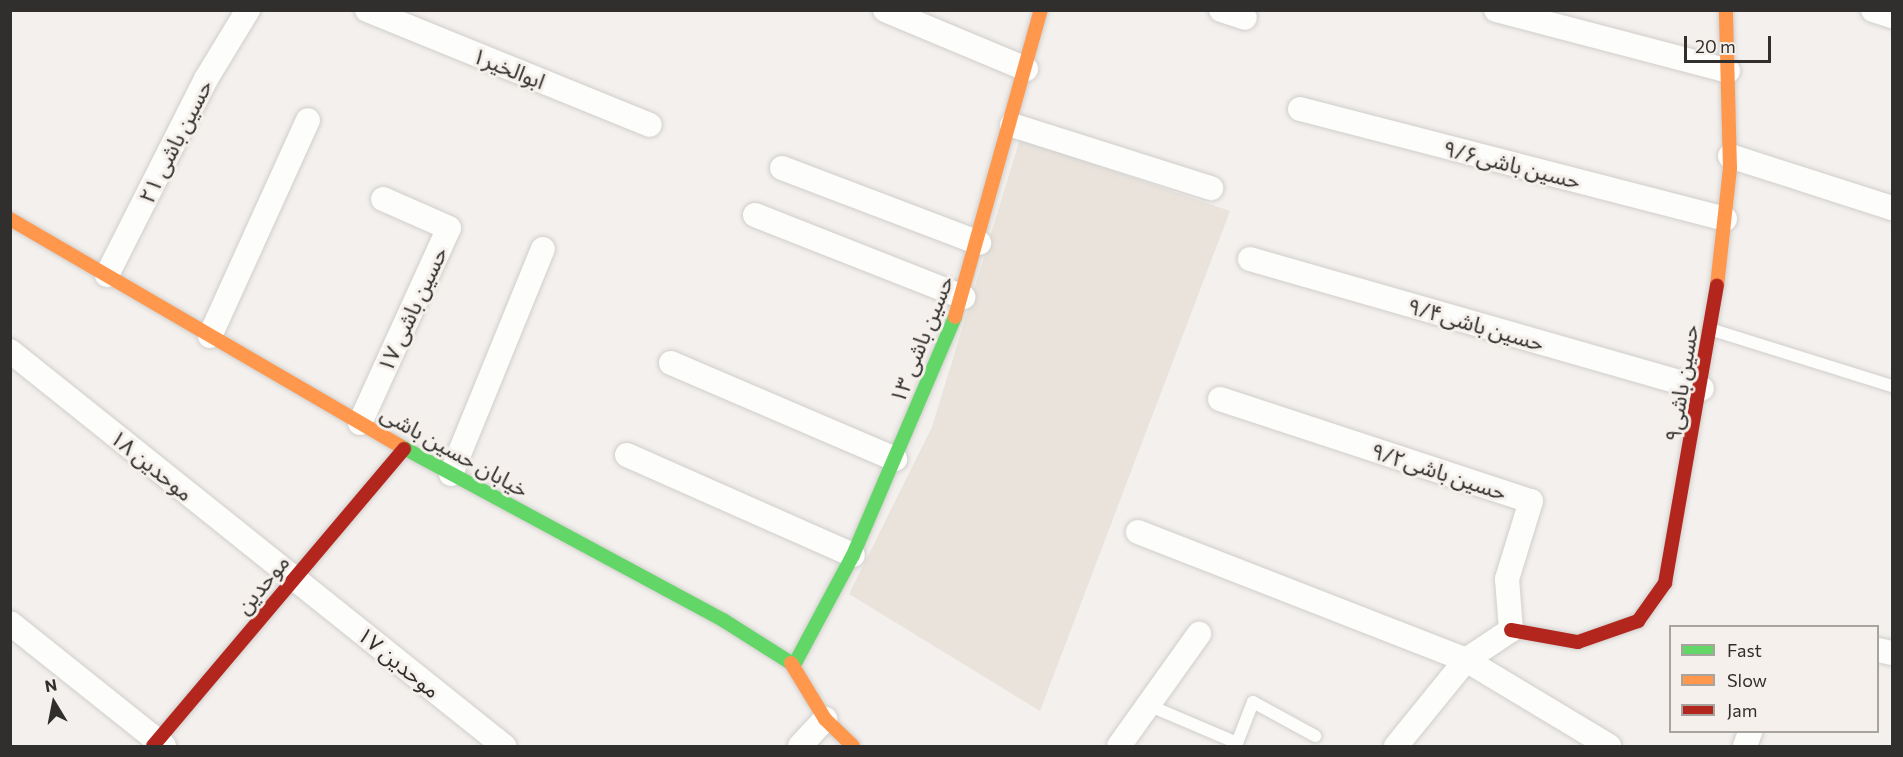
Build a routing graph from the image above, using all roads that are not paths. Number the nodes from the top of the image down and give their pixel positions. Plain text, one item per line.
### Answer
1 (248, 10) edge
2 (367, 10) edge
3 (885, 10) edge
4 (1041, 10) edge
5 (1221, 10) edge
6 (1496, 10) edge
7 (1726, 10) edge
8 (1874, 10) edge
9 (1893, 16) edge
10 (1245, 18) dead end
11 (1026, 69) junction
12 (1728, 71) junction
13 (1299, 109) dead end
14 (308, 120) dead end
15 (1012, 125) junction
16 (650, 126) dead end
17 (1730, 156) junction
18 (783, 168) dead end
19 (1211, 188) dead end
20 (383, 199) dead end
21 (1893, 208) edge
22 (755, 215) dead end
23 (10, 219) edge
24 (1725, 219) junction
25 (979, 243) junction
26 (543, 249) dead end
27 (1250, 259) dead end
28 (107, 275) junction
29 (963, 297) junction
30 (1712, 329) junction
31 (210, 336) junction
32 (10, 351) edge
33 (671, 363) dead end
34 (1893, 386) edge
35 (1702, 388) junction
36 (1220, 399) dead end
37 (360, 423) junction
38 (404, 449) junction
39 (627, 455) dead end
40 (896, 459) junction
41 (451, 474) junction
42 (1138, 532) dead end
43 (853, 555) junction
44 (294, 578) junction
45 (10, 622) edge
46 (1511, 630) junction
47 (1198, 634) dead end
48 (1466, 660) junction
49 (794, 665) junction
50 (1149, 705) junction
51 (825, 719) junction
52 (1315, 736) dead end
53 (158, 745) edge
54 (504, 747) edge
55 (800, 747) edge
56 (853, 747) edge
57 (1119, 747) edge
58 (1396, 747) edge
59 (1609, 747) edge

1 - 28 street, حسین باشی ۲۱
2 - 16 street, ابوالخیر۱
3 - 11 street
4 - 11 street, حسین باشی ۱۳
5 - 10 street
6 - 12 street
7 - 12 street, حسین باشی۹
8 - 9 street
11 - 15 street, حسین باشی ۱۳
12 - 17 street, حسین باشی۹
13 - 24 street, حسین باشی۹/۶
14 - 31 street
15 - 19 street
15 - 25 street, حسین باشی ۱۳
17 - 21 street
17 - 24 street, حسین باشی۹
18 - 25 street
20 - 37 street, حسین باشی ۱۷
22 - 29 street
23 - 28 street, خیابان حسین باشی
24 - 30 street, حسین باشی۹
25 - 29 street, حسین باشی ۱۳
26 - 41 street
27 - 35 street, حسین باشی۹/۴
28 - 31 street, خیابان حسین باشی
29 - 40 street, حسین باشی ۱۳
30 - 34 lane
30 - 35 street, حسین باشی۹
31 - 37 street, خیابان حسین باشی
32 - 44 street, موحدین ۱۸
33 - 40 street
35 - 46 street, حسین باشی۹
36 - 46 street, حسین باشی۹/۲
37 - 38 street, خیابان حسین باشی
38 - 41 street, خیابان حسین باشی
38 - 44 street, موحدین
39 - 43 street
40 - 43 street, حسین باشی ۱۳
41 - 49 street, خیابان حسین باشی
42 - 48 street
43 - 49 street, حسین باشی ۱۳
44 - 53 street, موحدین
44 - 54 street, موحدین ۱۷
45 - 53 street
46 - 48 street
47 - 50 street
48 - 58 street
48 - 59 street
49 - 51 street, خیابان حسین باشی
50 - 52 lane
50 - 57 street
51 - 55 street
51 - 56 street, خیابان حسین باشی

